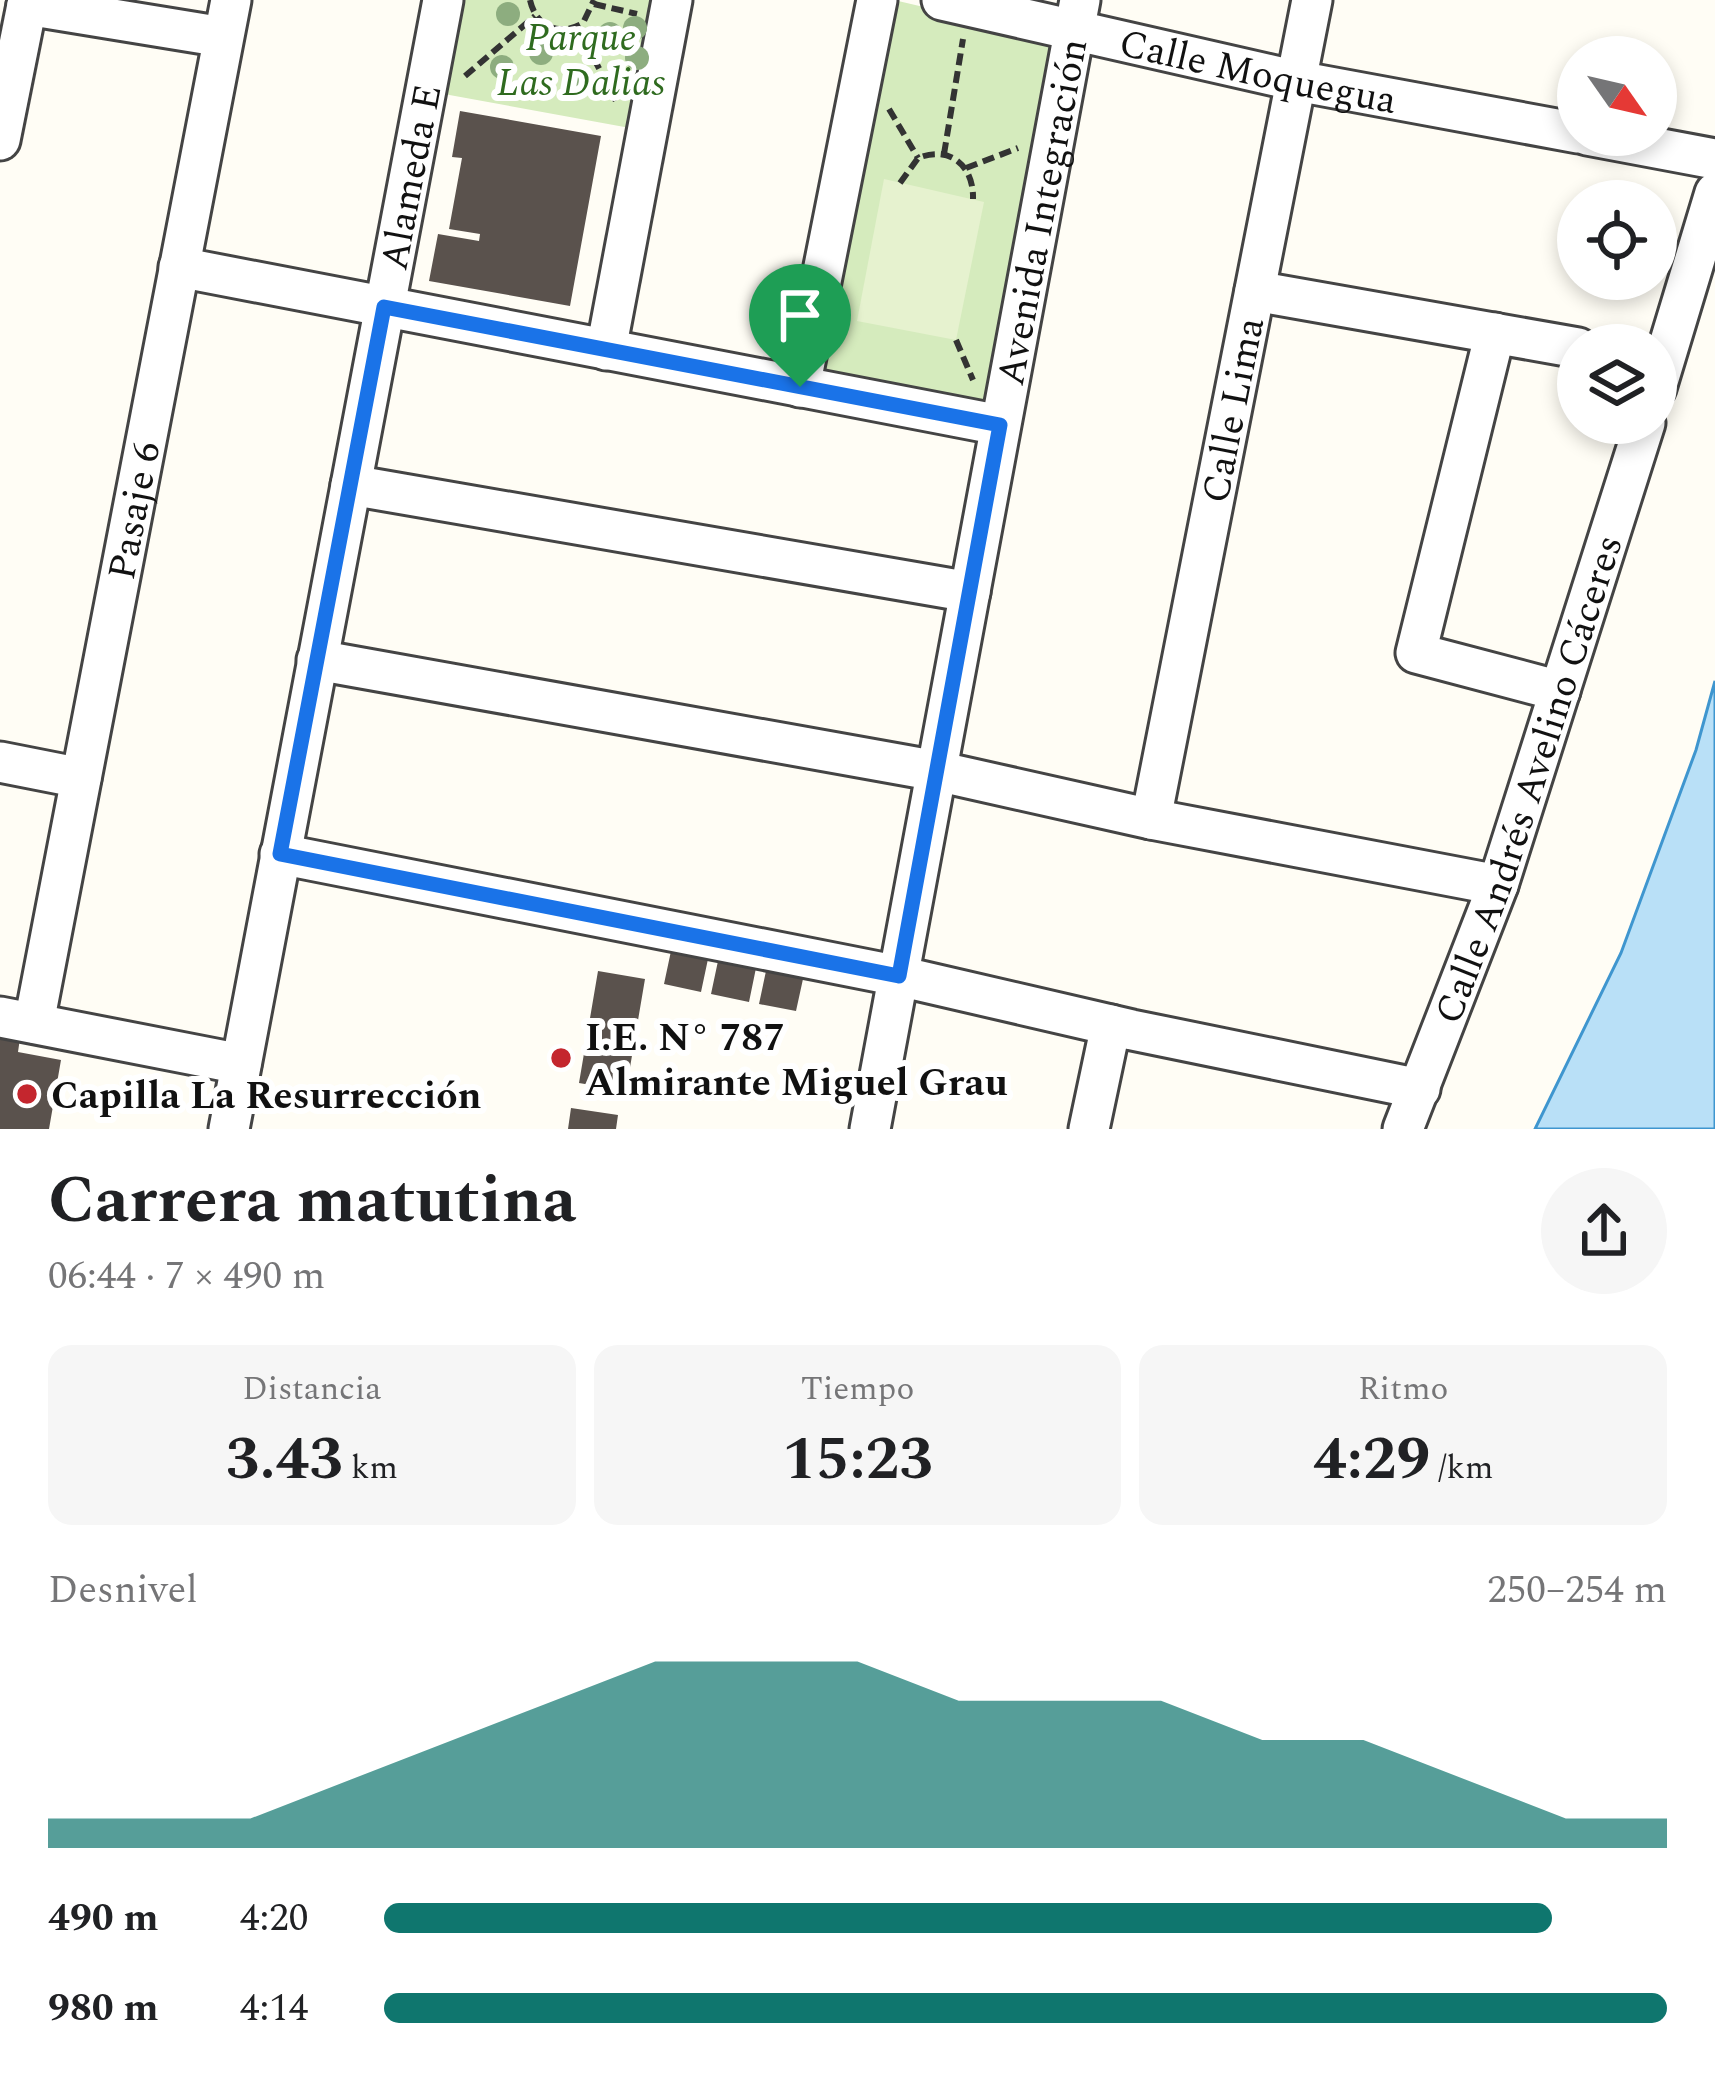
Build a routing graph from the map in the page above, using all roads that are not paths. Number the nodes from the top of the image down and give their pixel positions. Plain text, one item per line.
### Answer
1 (443, 0) edge
2 (877, 0) edge
3 (1312, 0) edge
4 (27, 3) edge
5 (662, 9) edge
6 (954, 11) edge
7 (1077, 15) edge
8 (227, 19) edge
9 (1297, 80) junction
10 (1557, 129) edge
11 (0, 140) edge
12 (1677, 152) edge
13 (1715, 159) edge
14 (1715, 193) edge
15 (179, 267) junction
16 (1255, 291) junction
17 (384, 307) junction
18 (1674, 324) edge
19 (1495, 333) junction
20 (1557, 344) edge
21 (606, 350) junction
22 (800, 387) junction
23 (1000, 425) junction
24 (1638, 444) edge
25 (350, 485) junction
26 (970, 592) junction
27 (317, 660) junction
28 (1560, 691) junction
29 (0, 762) edge
30 (937, 771) junction
31 (81, 778) junction
32 (1151, 819) junction
33 (280, 854) junction
34 (1498, 885) junction
35 (899, 976) junction
36 (17, 1020) edge
37 (1111, 1025) junction
38 (241, 1064) junction
39 (1420, 1089) junction
40 (229, 1129) edge
41 (871, 1129) edge
42 (1089, 1129) edge
43 (1403, 1129) edge

1 - 17 street, Alameda E
2 - 22 street
3 - 9 street, Calle Lima
4 - 8 street
4 - 11 street
5 - 21 street
6 - 7 street, Calle Moquegua
7 - 9 street, Calle Moquegua
7 - 23 street, Avenida Integración
8 - 15 street, Pasaje 6
9 - 10 street, Calle Moquegua
9 - 16 street, Calle Lima
12 - 13 street, Calle Moquegua
14 - 18 street
15 - 17 street
15 - 31 street, Pasaje 6
16 - 19 street
16 - 32 street, Calle Lima
17 - 21 street
17 - 25 street, Alameda E
19 - 20 street
19 - 28 street
21 - 22 street
22 - 23 street
23 - 26 street, Avenida Integración
24 - 28 street, Calle Andrés Avelino Cáceres
25 - 26 street
25 - 27 street, Alameda E
26 - 30 street, Avenida Integración
27 - 30 street
27 - 33 street, Alameda E
28 - 34 street, Calle Andrés Avelino Cáceres
29 - 31 street
30 - 32 street
30 - 35 street, Avenida Integración
31 - 36 street, Pasaje 6
32 - 34 street
33 - 35 street
33 - 38 street, Alameda E
34 - 39 street, Calle Andrés Avelino Cáceres
35 - 37 street
35 - 41 street, Avenida Integración
36 - 38 street
37 - 39 street
37 - 42 street
38 - 40 street, Alameda E
39 - 43 street, Calle Andrés Avelino Cáceres

